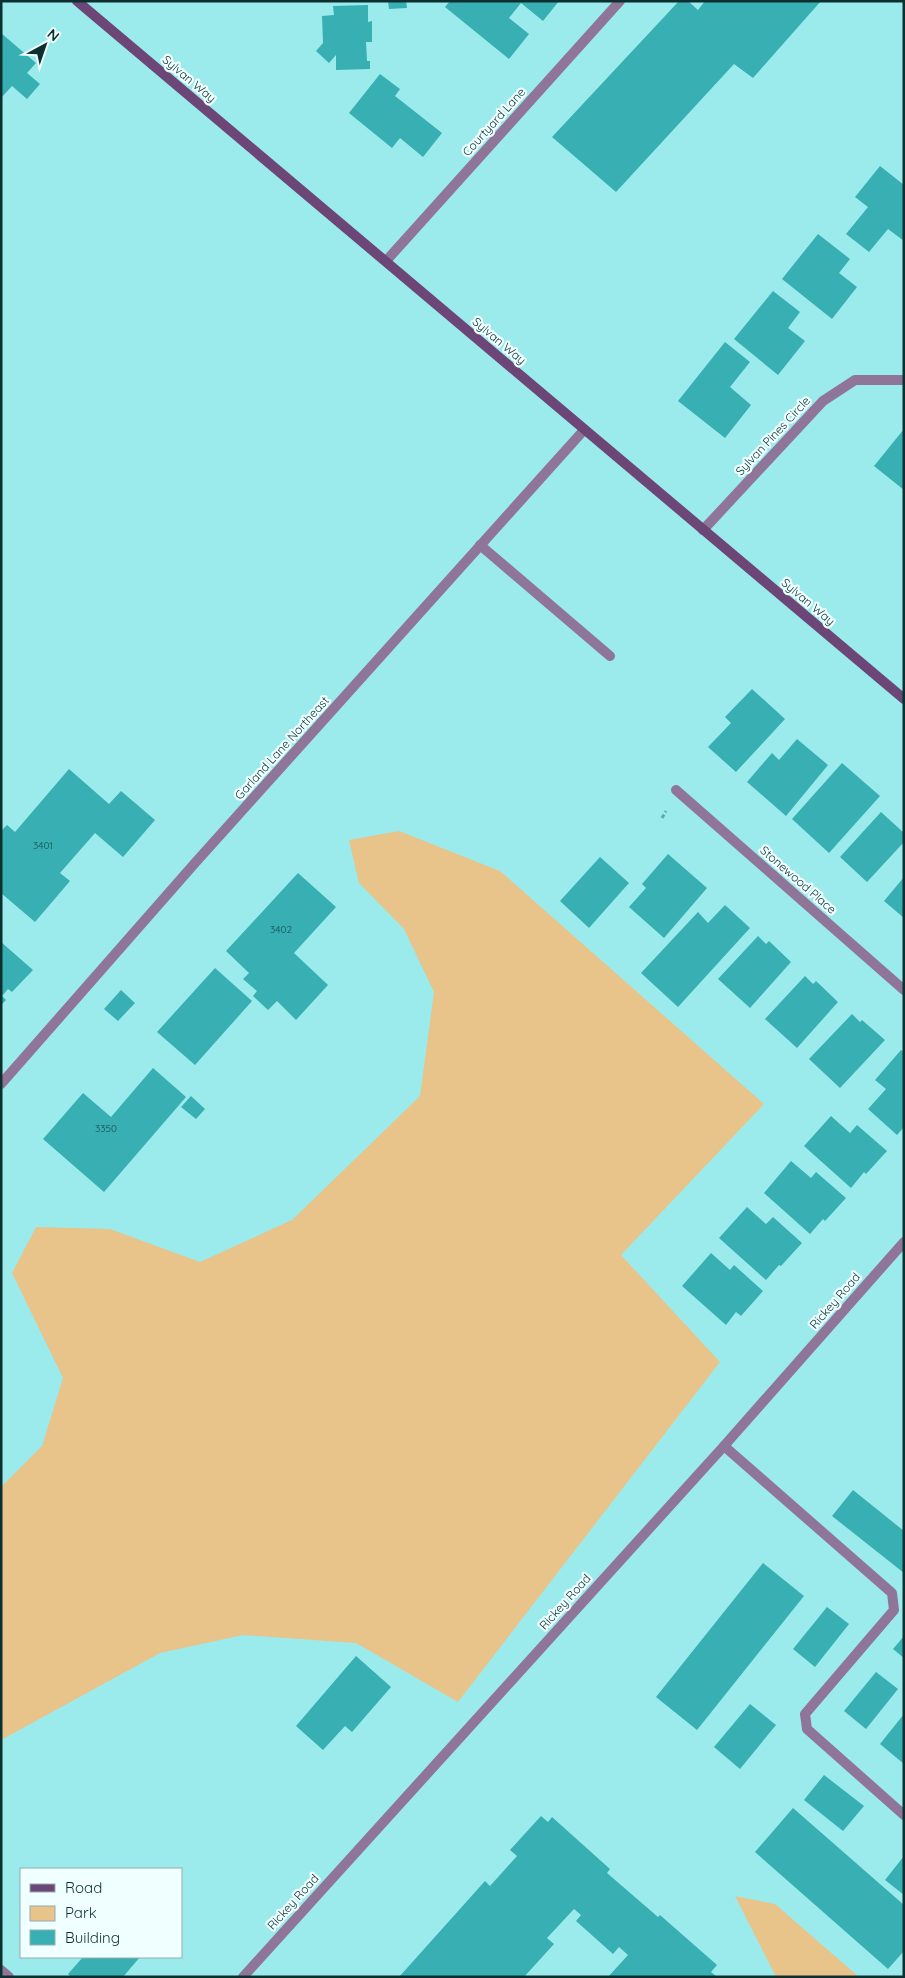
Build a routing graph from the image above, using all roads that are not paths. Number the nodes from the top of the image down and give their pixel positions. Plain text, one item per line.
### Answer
1 (78, 1) edge
2 (620, 1) edge
3 (386, 261) junction
4 (904, 380) edge
5 (584, 430) junction
6 (704, 530) junction
7 (480, 545) junction
8 (610, 656) dead end
9 (904, 699) edge
10 (676, 790) dead end
11 (904, 990) edge
12 (1, 1084) edge
13 (904, 1242) edge
14 (724, 1446) junction
15 (904, 1815) edge
16 (1, 1970) edge
17 (9, 1977) edge
18 (242, 1977) edge

1 - 3 main road, Sylvan Way
2 - 3 street, Courtyard Lane
3 - 5 main road, Sylvan Way
4 - 6 street, Sylvan Pines Circle
5 - 6 main road, Sylvan Way
5 - 7 street, Garland Lane Northeast
6 - 9 main road, Sylvan Way
7 - 8 street
7 - 12 street, Garland Lane Northeast
10 - 11 street, Stonewood Place
13 - 14 street, Rickey Road
14 - 15 street
14 - 18 street, Rickey Road
16 - 17 street

